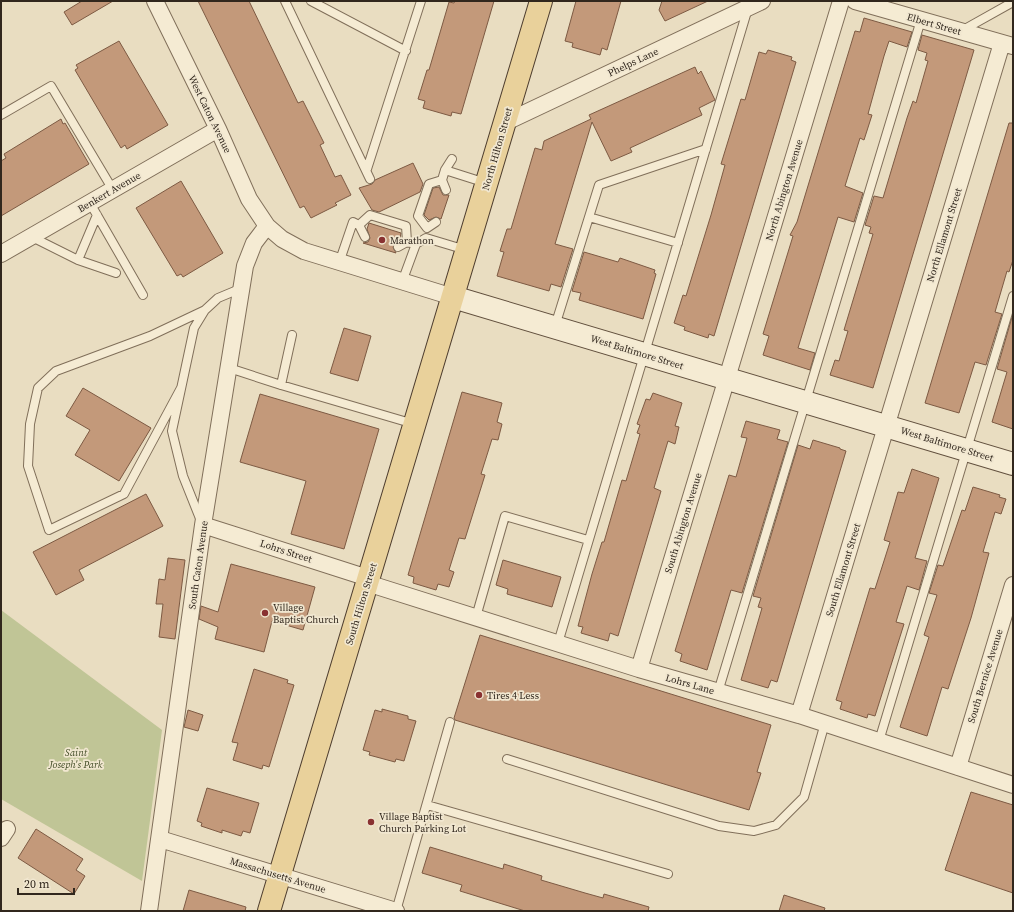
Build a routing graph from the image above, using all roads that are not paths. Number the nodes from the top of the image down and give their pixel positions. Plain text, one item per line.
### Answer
1 (155, 1) edge
2 (285, 1) edge
3 (311, 1) edge
4 (421, 1) edge
5 (541, 1) edge
6 (762, 1) edge
7 (841, 1) edge
8 (855, 1) edge
9 (1013, 2) edge
10 (748, 8) junction
11 (921, 20) junction
12 (960, 32) junction
13 (1007, 45) edge
14 (406, 51) junction
15 (1, 115) edge
16 (504, 123) junction
17 (218, 129) junction
18 (706, 149) junction
19 (452, 159) dead end
20 (367, 169) junction
21 (445, 170) junction
22 (370, 179) dead end
23 (442, 180) junction
24 (486, 183) junction
25 (113, 190) junction
26 (446, 190) dead end
27 (93, 209) junction
28 (418, 216) junction
29 (589, 217) junction
30 (436, 222) dead end
31 (359, 225) junction
32 (267, 226) junction
33 (406, 226) junction
34 (427, 228) junction
35 (32, 237) junction
36 (365, 237) dead end
37 (426, 238) junction
38 (412, 243) junction
39 (678, 243) junction
40 (398, 247) dead end
41 (466, 250) junction
42 (1, 254) edge
43 (78, 260) junction
44 (339, 263) junction
45 (116, 273) dead end
46 (402, 282) junction
47 (242, 288) junction
48 (142, 295) dead end
49 (453, 296) junction
50 (1013, 296) edge
51 (205, 310) junction
52 (554, 327) junction
53 (292, 335) dead end
54 (644, 354) junction
55 (229, 368) junction
56 (727, 378) junction
57 (281, 385) junction
58 (182, 388) junction
59 (806, 402) junction
60 (414, 424) junction
61 (886, 426) junction
62 (967, 450) junction
63 (1013, 464) edge
64 (203, 525) junction
65 (588, 540) junction
66 (368, 580) junction
67 (1013, 585) edge
68 (476, 617) junction
69 (558, 643) junction
70 (639, 669) junction
71 (718, 692) junction
72 (799, 715) junction
73 (450, 722) dead end
74 (825, 723) junction
75 (879, 741) junction
76 (507, 759) dead end
77 (958, 768) junction
78 (1013, 785) edge
79 (427, 804) junction
80 (160, 839) junction
81 (668, 874) dead end
82 (280, 876) junction
83 (149, 911) edge
84 (269, 911) edge
85 (396, 911) edge

1 - 17 street, West Caton Avenue
2 - 20 lane
3 - 14 lane
4 - 14 lane
5 - 16 main road, North Hilton Street
6 - 10 street, Phelps Lane
7 - 56 street, North Abington Avenue
8 - 11 street, Elbert Street
9 - 12 lane
10 - 16 street, Phelps Lane
10 - 18 lane
11 - 12 street, Elbert Street
11 - 59 lane
12 - 13 street, Elbert Street
13 - 61 street, North Ellamont Street
14 - 20 lane
15 - 25 lane
16 - 24 main road, North Hilton Street
17 - 25 street, Benkert Avenue
17 - 32 street, West Caton Avenue
18 - 29 lane
18 - 39 lane
19 - 21 lane
20 - 22 lane
21 - 23 lane
21 - 24 lane
23 - 26 lane
23 - 28 lane
24 - 41 main road, North Hilton Street
25 - 27 street, Benkert Avenue
27 - 35 street, Benkert Avenue
27 - 43 lane
27 - 48 lane
28 - 33 lane
28 - 34 lane
29 - 39 lane
29 - 52 lane
30 - 34 lane
31 - 33 lane
31 - 36 lane
31 - 44 lane
32 - 44 street, West Baltimore Street
32 - 47 street, South Caton Avenue
33 - 38 lane
34 - 37 lane
35 - 42 street, Benkert Avenue
35 - 43 lane
37 - 38 lane
37 - 41 lane
38 - 40 lane
38 - 46 lane
39 - 54 lane
41 - 49 main road, North Hilton Street
43 - 45 lane
44 - 46 street, West Baltimore Street
46 - 49 street, West Baltimore Street
47 - 51 lane
47 - 55 street, South Caton Avenue
49 - 52 main road, West Baltimore Street
49 - 60 main road, South Hilton Street
50 - 62 lane
51 - 58 lane
51 - 58 lane
52 - 54 main road, West Baltimore Street
53 - 57 lane
54 - 56 main road, West Baltimore Street
54 - 65 lane
55 - 57 lane
55 - 64 street, South Caton Avenue
56 - 59 main road, West Baltimore Street
56 - 70 street, South Abington Avenue
57 - 60 lane
58 - 64 lane
59 - 61 main road, West Baltimore Street
59 - 71 lane
60 - 66 main road, South Hilton Street
61 - 62 main road, West Baltimore Street
61 - 72 street, South Ellamont Street
62 - 63 main road, West Baltimore Street
62 - 75 lane
64 - 66 street, Lohrs Street
64 - 80 street, South Caton Avenue
65 - 68 lane
65 - 69 lane
66 - 68 street, Lohrs Lane
66 - 82 main road, South Hilton Street
67 - 77 street, South Bernice Avenue
68 - 69 street, Lohrs Lane
69 - 70 street, Lohrs Lane
70 - 71 street, Lohrs Lane
71 - 72 street, Lohrs Lane
72 - 74 street, Lohrs Lane
73 - 79 lane
74 - 75 street, Lohrs Lane
74 - 76 lane
75 - 77 street, Lohrs Lane
77 - 78 street, Lohrs Lane
79 - 81 lane
79 - 85 lane
80 - 82 street, Massachusetts Avenue
80 - 83 street, South Caton Avenue
82 - 84 main road, South Hilton Street
82 - 85 street, Massachusetts Avenue

